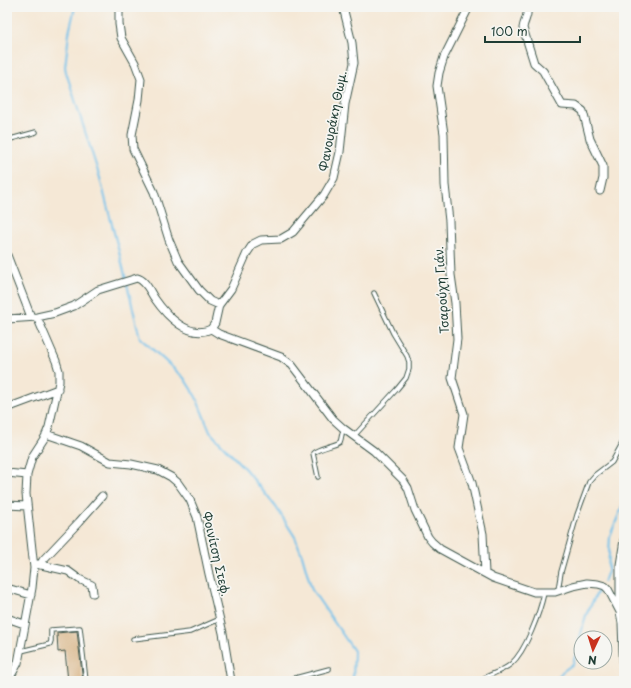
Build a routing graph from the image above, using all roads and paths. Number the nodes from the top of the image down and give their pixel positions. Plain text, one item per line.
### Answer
1 (119, 7) edge
2 (343, 7) edge
3 (469, 7) edge
4 (527, 7) edge
5 (36, 132) dead end
6 (7, 140) edge
7 (600, 191) dead end
8 (7, 255) edge
9 (374, 293) dead end
10 (219, 305) junction
11 (34, 317) junction
12 (7, 319) edge
13 (211, 329) junction
14 (58, 390) junction
15 (7, 408) edge
16 (344, 429) junction
17 (46, 434) junction
18 (354, 436) junction
19 (624, 440) edge
20 (7, 473) edge
21 (27, 475) junction
22 (318, 477) dead end
23 (102, 496) dead end
24 (7, 505) edge
25 (27, 506) junction
26 (624, 540) edge
27 (37, 564) junction
28 (485, 573) junction
29 (7, 588) edge
30 (558, 591) junction
31 (93, 593) dead end
32 (544, 593) junction
33 (31, 595) junction
34 (622, 597) edge
35 (620, 612) junction
36 (7, 618) edge
37 (220, 619) junction
38 (24, 624) junction
39 (132, 639) dead end
40 (20, 652) junction
41 (329, 669) dead end
42 (486, 677) dead end
43 (624, 679) edge
44 (8, 681) edge
45 (86, 681) edge
46 (231, 681) edge
47 (284, 681) edge

1 - 10 street
2 - 10 street, Φανουράκη Θωμ.
3 - 28 street, Τσαρούχη Γιάν.
4 - 7 street
5 - 6 lane
8 - 11 street
9 - 18 lane
10 - 13 street, Φανουράκη Θωμ.
11 - 12 street
11 - 13 street
11 - 14 street
13 - 16 street
14 - 15 street
14 - 17 street
16 - 18 street
16 - 22 lane
17 - 21 street
17 - 37 street, Φοινίτση Στεφ.
18 - 28 street
19 - 30 lane
20 - 21 street
21 - 25 street
23 - 27 street
24 - 25 street
25 - 27 street
26 - 34 street
27 - 31 street
27 - 33 street
28 - 32 street
29 - 33 street
30 - 32 street
30 - 35 street
32 - 42 lane
33 - 38 street
34 - 35 street
35 - 43 street
36 - 38 street
37 - 39 lane
37 - 46 street, Φοινίτση Στεφ.
38 - 40 street
40 - 44 street
40 - 45 lane
41 - 47 lane

